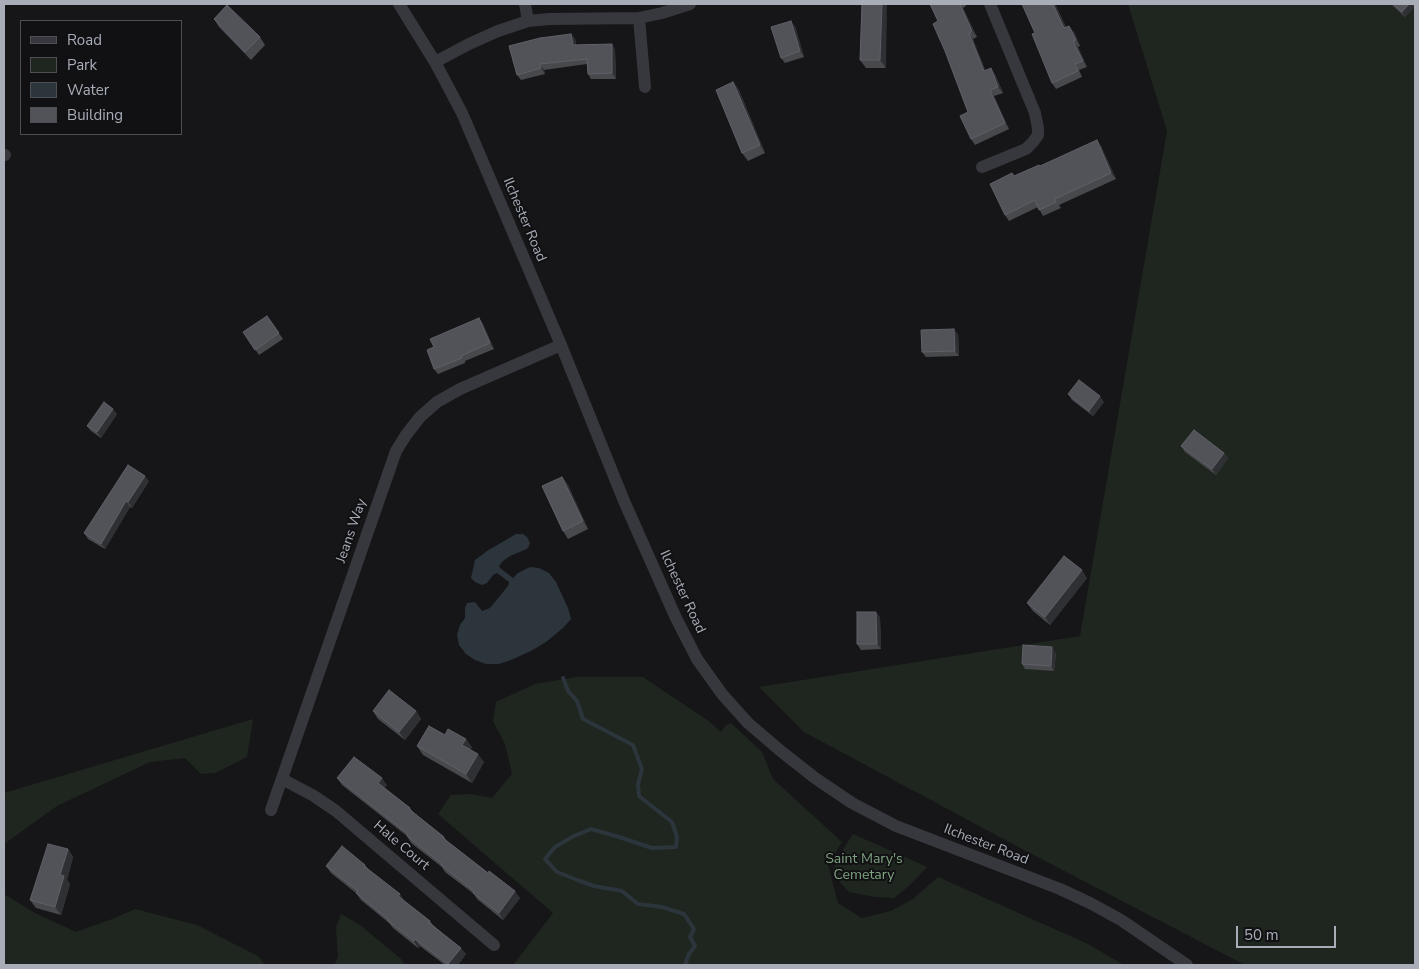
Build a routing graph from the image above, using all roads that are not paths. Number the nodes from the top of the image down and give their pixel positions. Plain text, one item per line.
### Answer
1 (399, 4) edge
2 (525, 4) edge
3 (690, 4) edge
4 (990, 4) edge
5 (639, 18) junction
6 (528, 21) junction
7 (436, 62) junction
8 (645, 87) dead end
9 (982, 167) dead end
10 (561, 345) junction
11 (282, 778) junction
12 (270, 810) dead end
13 (494, 945) dead end
14 (1187, 965) edge

1 - 7 street, Ilchester Road
2 - 6 street
3 - 5 street
4 - 9 street
5 - 6 street
5 - 8 street
6 - 7 street
7 - 10 street, Ilchester Road
10 - 11 street, Jeans Way
10 - 14 street, Ilchester Road
11 - 12 street, Jeans Way
11 - 13 street, Hale Court

